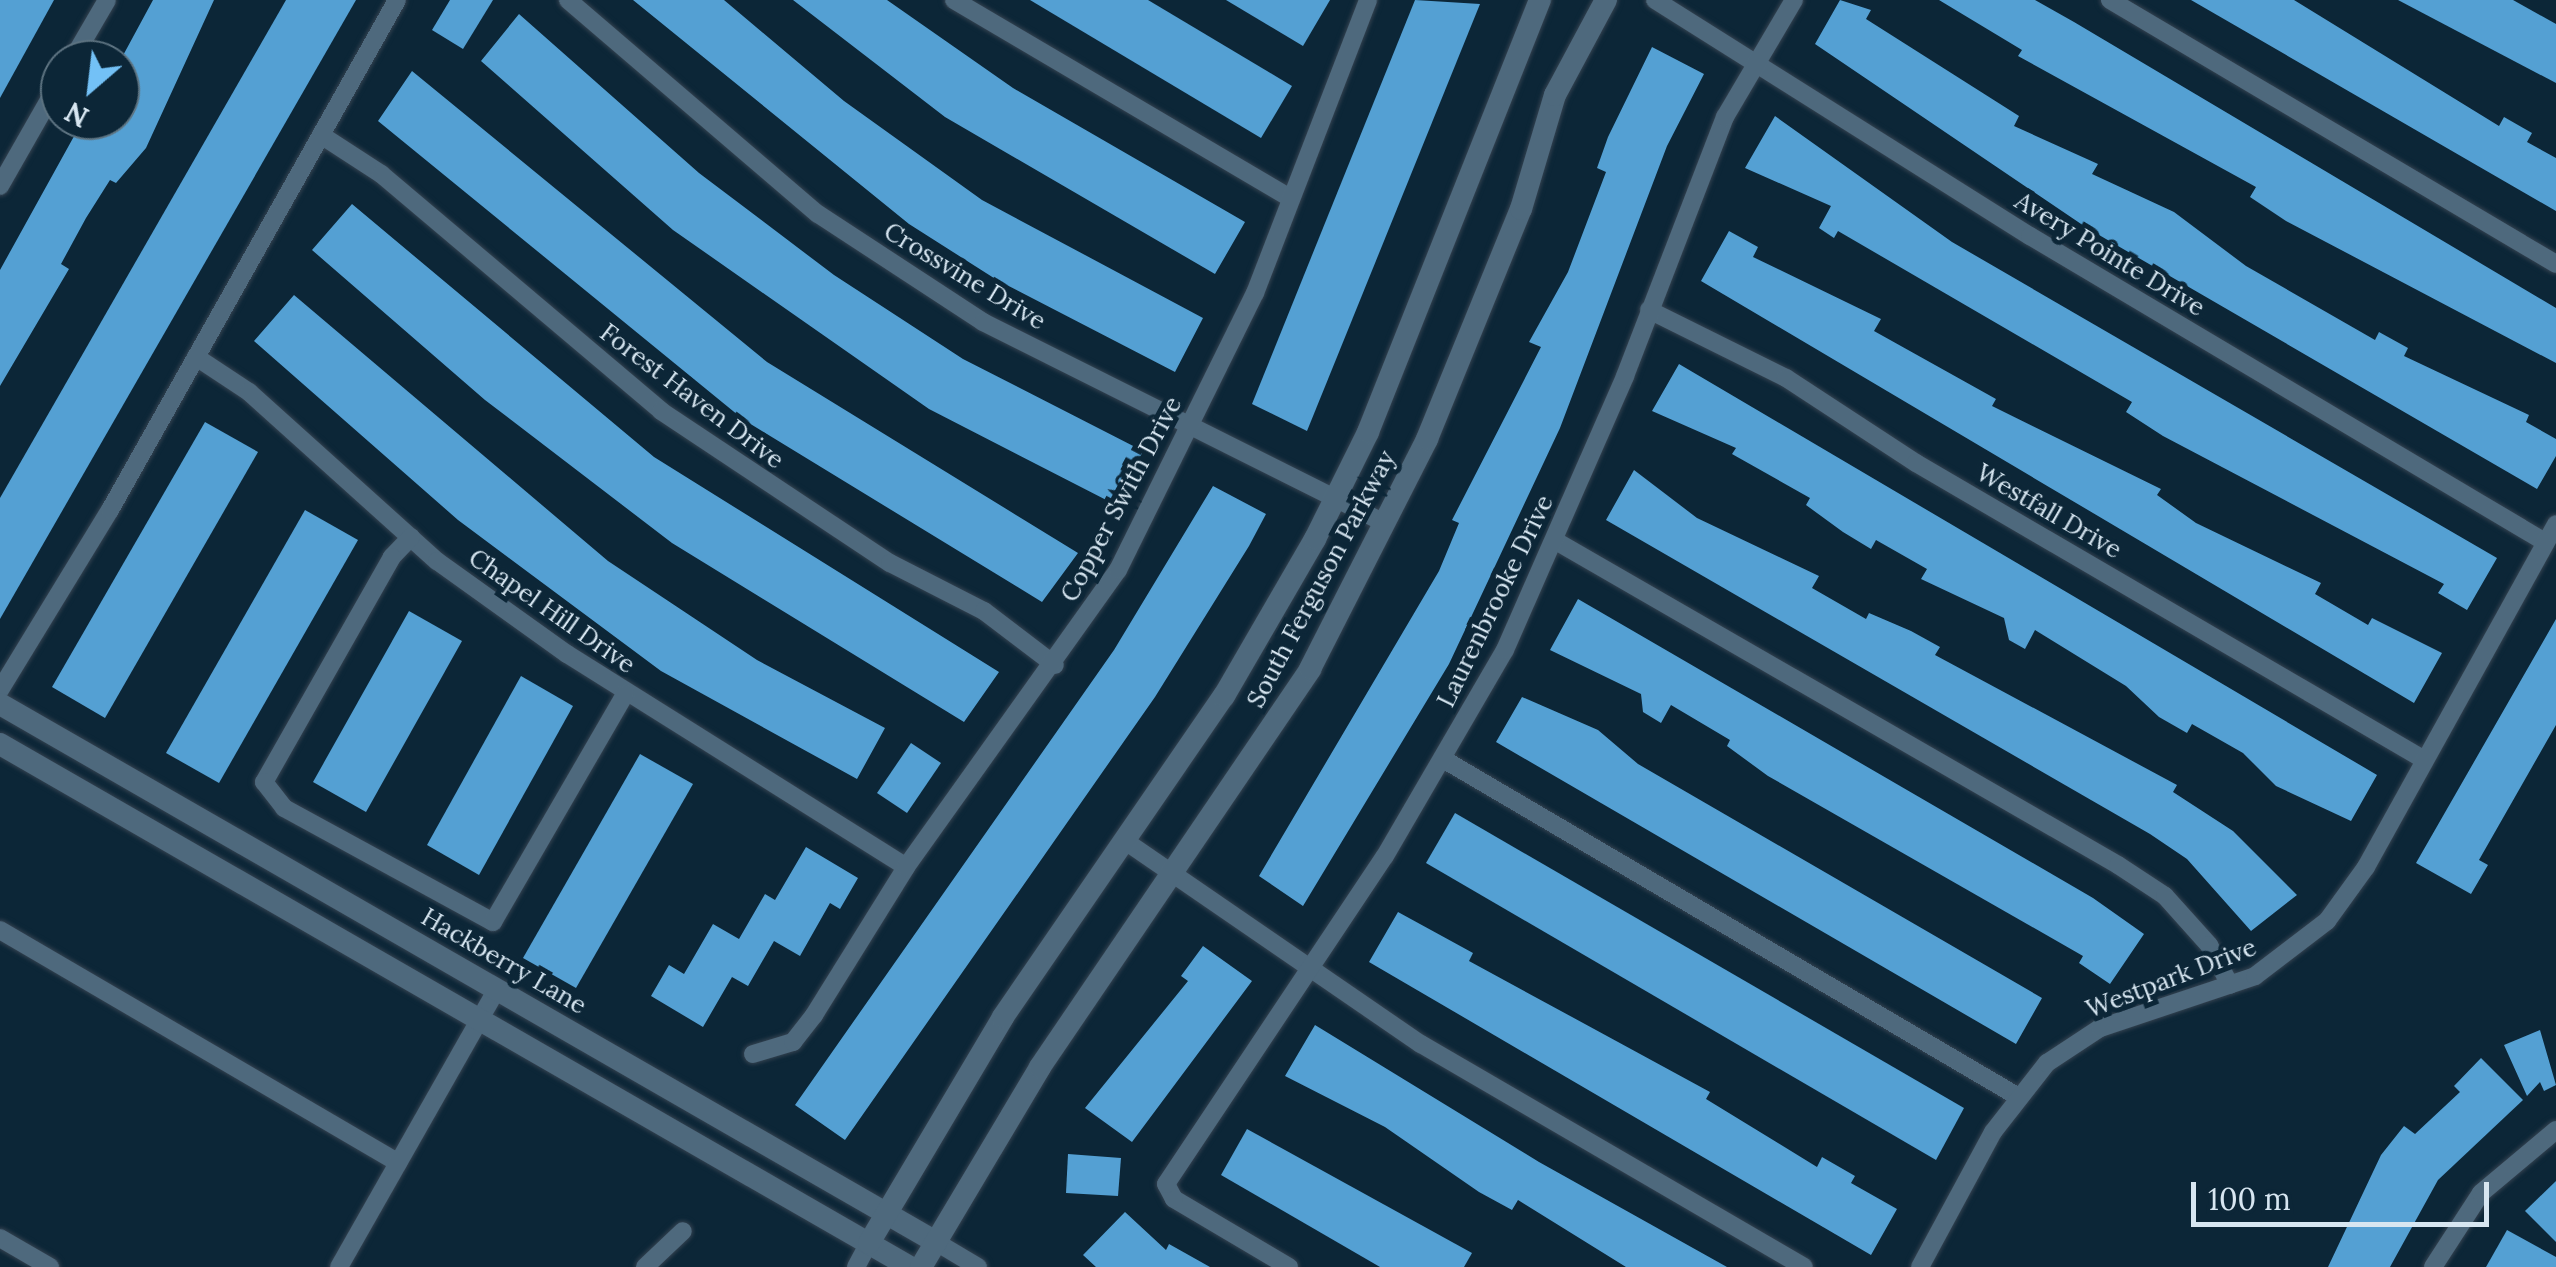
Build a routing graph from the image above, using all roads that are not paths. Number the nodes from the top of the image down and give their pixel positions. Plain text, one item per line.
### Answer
1 (107, 0) edge
2 (397, 0) edge
3 (568, 0) edge
4 (954, 0) edge
5 (1368, 0) edge
6 (1540, 0) edge
7 (1606, 0) edge
8 (1654, 0) edge
9 (1794, 0) edge
10 (2110, 0) edge
11 (84, 40) edge
12 (1758, 58) junction
13 (40, 116) edge
14 (321, 135) junction
15 (0, 186) edge
16 (1288, 197) junction
17 (2556, 264) edge
18 (1650, 310) junction
19 (196, 357) junction
20 (1191, 424) junction
21 (1336, 498) junction
22 (1384, 523) junction
23 (2556, 524) edge
24 (411, 538) junction
25 (1554, 540) junction
26 (2545, 542) junction
27 (1054, 665) junction
28 (0, 690) edge
29 (625, 694) junction
30 (0, 704) edge
31 (0, 744) edge
32 (1443, 759) junction
33 (2423, 759) junction
34 (1128, 843) junction
35 (906, 868) junction
36 (1171, 878) junction
37 (0, 930) edge
38 (1309, 971) junction
39 (2230, 985) junction
40 (497, 989) junction
41 (478, 1020) junction
42 (753, 1054) dead end
43 (2017, 1096) junction
44 (2556, 1130) edge
45 (398, 1162) junction
46 (888, 1214) junction
47 (684, 1231) dead end
48 (0, 1238) edge
49 (936, 1242) junction
50 (869, 1243) junction
51 (39, 1264) edge
52 (339, 1267) edge
53 (645, 1267) edge
54 (856, 1267) edge
55 (910, 1267) edge
56 (922, 1267) edge
57 (978, 1267) edge
58 (1290, 1267) edge
59 (1804, 1267) edge
60 (1920, 1267) edge
61 (2433, 1267) edge

1 - 11 street
2 - 14 street
3 - 20 street, Crossvine Drive
4 - 16 street
5 - 16 street, Copper Swith Drive
6 - 21 street, South Ferguson Parkway
7 - 22 street, South Ferguson Parkway
8 - 12 street, Avery Pointe Drive
9 - 12 street, Laurenbrooke Drive
10 - 17 street
12 - 18 street, Laurenbrooke Drive
12 - 26 street, Avery Pointe Drive
13 - 15 street
14 - 19 street
14 - 27 street, Forest Haven Drive
16 - 20 street, Copper Swith Drive
18 - 25 street, Laurenbrooke Drive
18 - 33 street, Westfall Drive
19 - 24 street, Chapel Hill Drive
19 - 28 street
20 - 21 street, Crossvine Drive
20 - 27 street, Copper Swith Drive
21 - 22 street, Crossvine Drive
21 - 34 street, South Ferguson Parkway
22 - 36 street, South Ferguson Parkway
23 - 26 street, Westpark Drive
24 - 29 street, Chapel Hill Drive
24 - 29 street
25 - 32 street, Laurenbrooke Drive
25 - 39 street
26 - 33 street, Westpark Drive
27 - 35 street, Copper Swith Drive
29 - 35 street, Chapel Hill Drive
30 - 40 street, Hackberry Lane
31 - 41 street
32 - 38 street, Laurenbrooke Drive
32 - 43 street
33 - 39 street, Westpark Drive
34 - 36 street
34 - 46 street, South Ferguson Parkway
35 - 42 street, Copper Swith Drive
36 - 38 street
36 - 49 street, South Ferguson Parkway
37 - 45 street
38 - 58 street, Laurenbrooke Drive
38 - 59 street
39 - 43 street, Westpark Drive
40 - 41 street
40 - 46 street, Hackberry Lane
41 - 45 street
41 - 50 street
43 - 60 street, Westpark Drive
44 - 61 street
45 - 52 street
46 - 49 street, Hackberry Lane
46 - 50 street, South Ferguson Parkway
47 - 53 street
48 - 51 street
49 - 56 street, South Ferguson Parkway
49 - 57 street, Hackberry Lane
50 - 54 street
50 - 55 street

